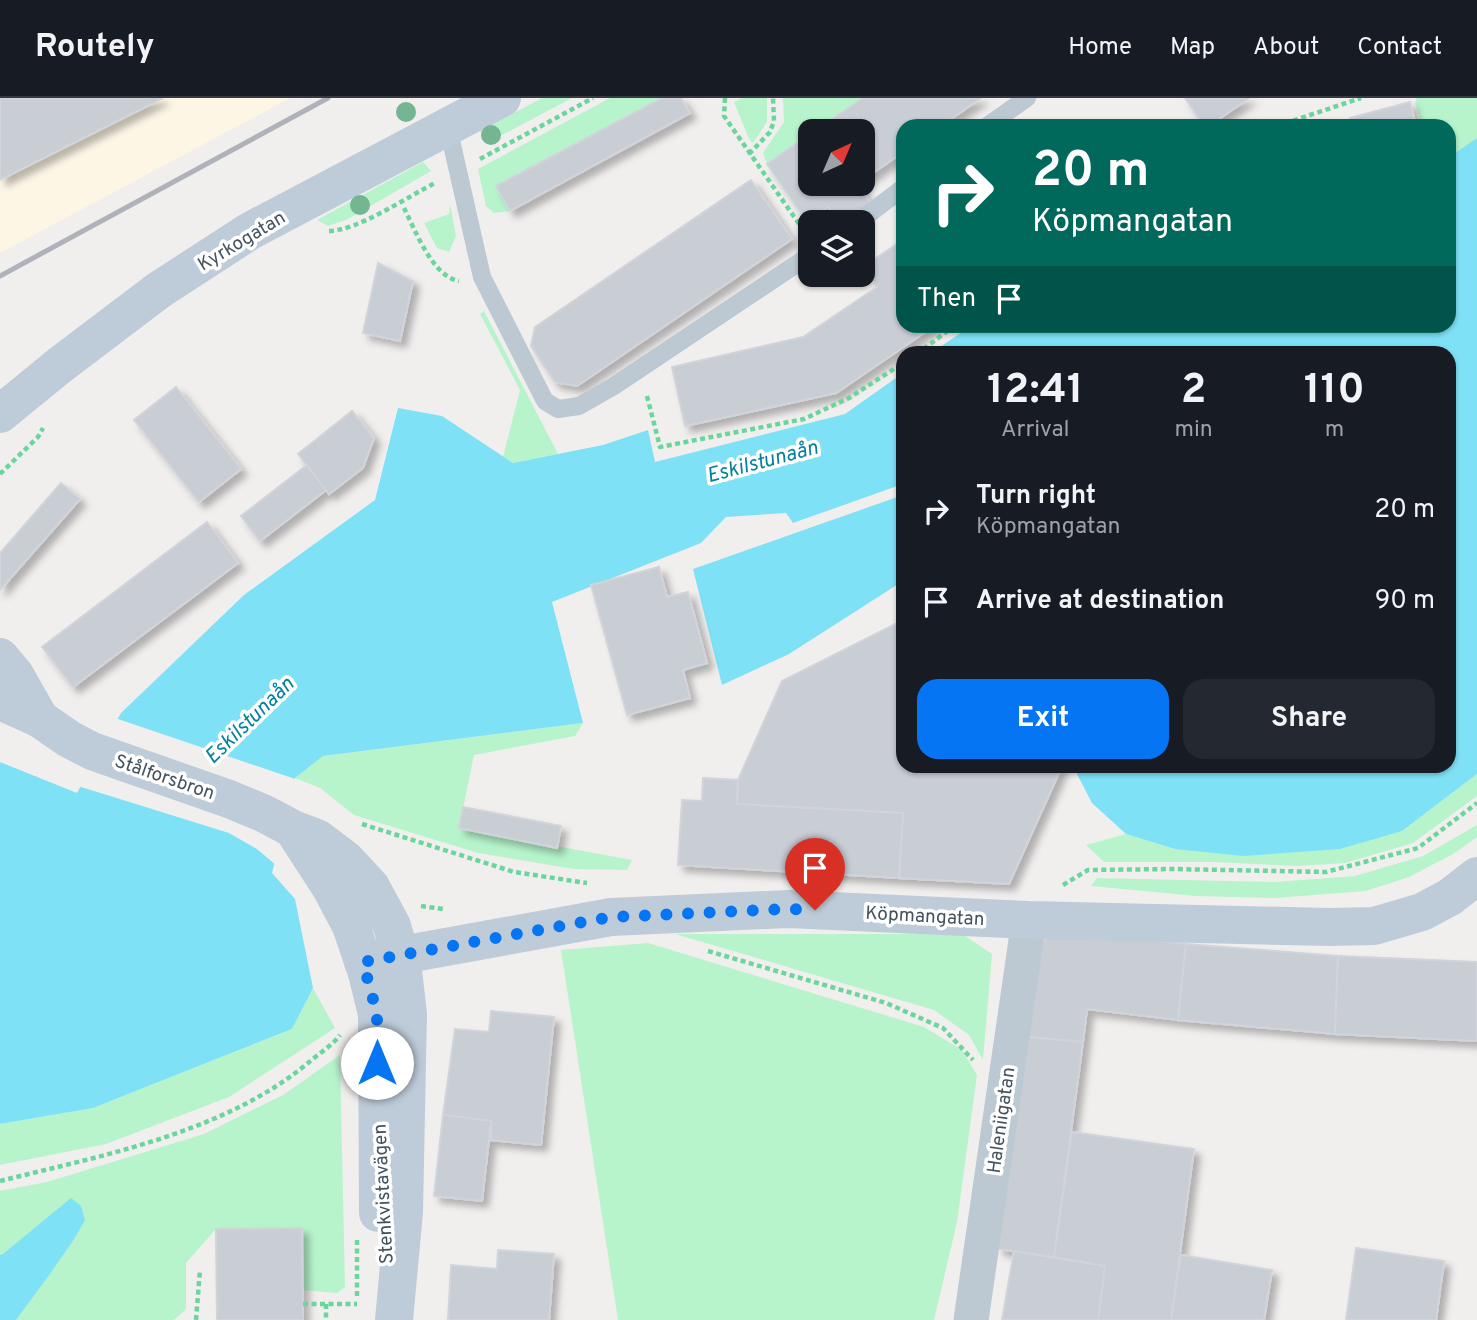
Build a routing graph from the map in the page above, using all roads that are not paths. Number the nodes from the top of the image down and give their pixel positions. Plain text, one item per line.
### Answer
1 (502, 98) edge
2 (1027, 98) edge
3 (998, 119) edge
4 (448, 127) junction
5 (896, 192) edge
6 (873, 210) edge
7 (798, 263) edge
8 (0, 414) edge
9 (0, 657) edge
10 (0, 701) edge
11 (54, 729) junction
12 (293, 829) junction
13 (1477, 876) edge
14 (1029, 920) junction
15 (400, 955) junction
16 (363, 962) junction
17 (393, 1320) edge
18 (971, 1320) edge

1 - 4 street, Kyrkogatan
2 - 3 lane
4 - 7 lane
4 - 8 street, Kyrkogatan
5 - 6 lane
9 - 11 street
10 - 11 street, Stålforsbron
11 - 12 street, Stålforsbron
12 - 15 street, Stenkvistavägen
12 - 16 street, Stenkvistavägen
13 - 14 street, Köpmangatan
14 - 15 street, Köpmangatan
14 - 18 street, Haleniigatan
15 - 16 street, Köpmangatan
15 - 17 street, Stenkvistavägen
16 - 17 street, Stenkvistavägen

